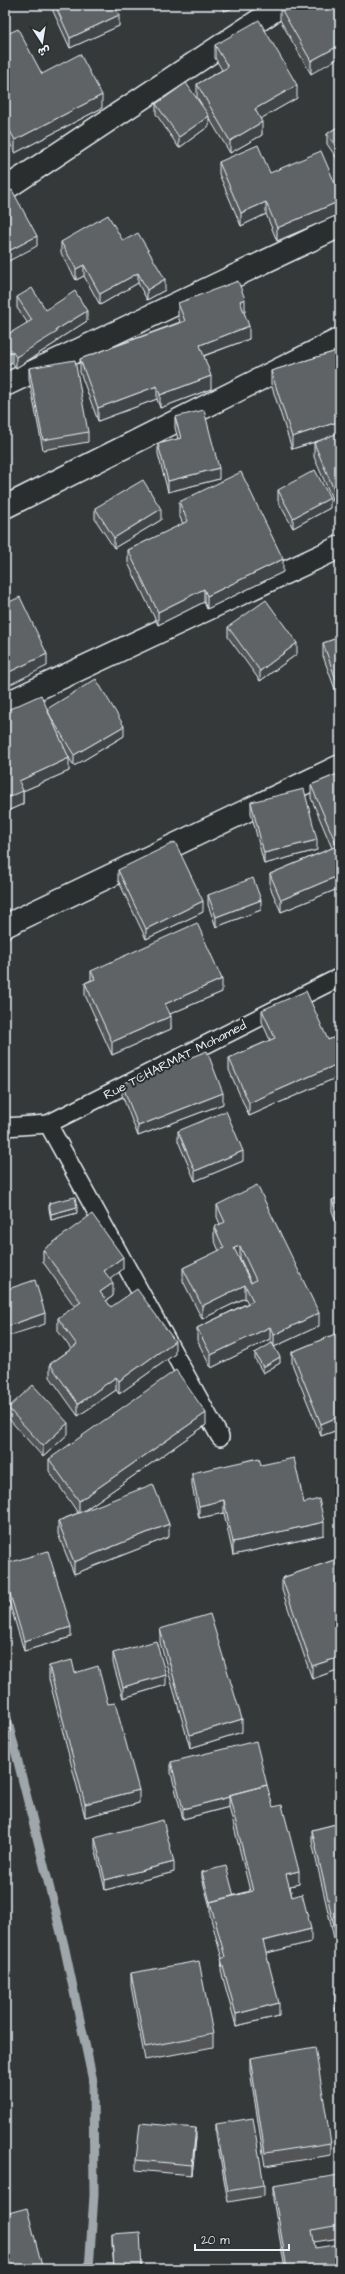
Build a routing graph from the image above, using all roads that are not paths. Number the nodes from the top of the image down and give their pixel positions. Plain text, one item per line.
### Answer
1 (282, 5) edge
2 (5, 189) edge
3 (340, 226) edge
4 (340, 339) edge
5 (5, 385) edge
6 (5, 507) edge
7 (340, 547) edge
8 (5, 704) edge
9 (340, 766) edge
10 (5, 926) edge
11 (340, 977) edge
12 (48, 1124) junction
13 (5, 1127) edge
14 (220, 1437) dead end

1 - 2 street
3 - 5 street
4 - 6 street
7 - 8 street
9 - 10 street
11 - 12 lane, Rue TCHARMAT Mohamed
12 - 13 lane, Rue TCHARMAT Mohamed
12 - 14 lane

